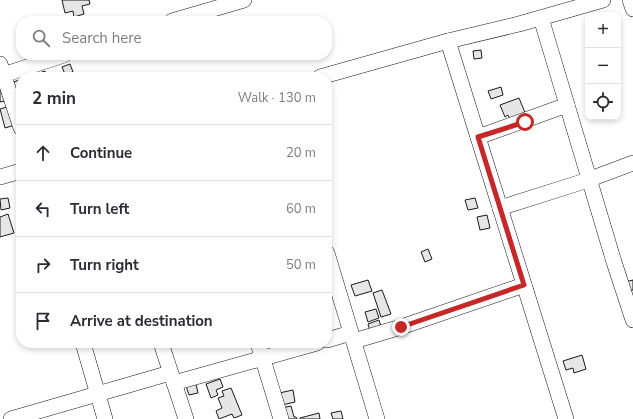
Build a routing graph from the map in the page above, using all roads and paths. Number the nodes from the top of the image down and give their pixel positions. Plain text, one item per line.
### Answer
1 (244, 0) edge
2 (603, 0) edge
3 (630, 0) edge
4 (633, 9) edge
5 (189, 16) edge
6 (541, 18) junction
7 (448, 41) junction
8 (44, 60) edge
9 (1, 71) edge
10 (332, 74) edge
11 (567, 105) junction
12 (16, 114) edge
13 (478, 137) junction
14 (633, 163) edge
15 (16, 172) edge
16 (0, 177) edge
17 (589, 180) junction
18 (500, 208) junction
19 (332, 271) edge
20 (524, 285) junction
21 (633, 320) edge
22 (353, 337) junction
23 (332, 339) edge
24 (84, 348) edge
25 (162, 348) edge
26 (259, 348) edge
27 (302, 348) edge
28 (263, 360) junction
29 (172, 378) junction
30 (97, 394) junction
31 (11, 419) edge
32 (106, 419) edge
33 (186, 419) edge
34 (281, 419) edge
35 (377, 419) edge
36 (566, 419) edge

1 - 5 street
2 - 6 street
3 - 4 street
6 - 7 street
6 - 11 street
7 - 10 street
7 - 13 street
8 - 9 street
9 - 12 street
11 - 13 street
11 - 17 street
13 - 18 street
14 - 17 street
15 - 16 street
17 - 18 street
17 - 21 street
18 - 20 street
19 - 22 street
20 - 22 street
20 - 36 street
22 - 23 street
22 - 35 street
24 - 30 street
25 - 29 street
26 - 28 street
27 - 28 street
28 - 29 street
28 - 34 street
29 - 30 street
29 - 33 street
30 - 31 street
30 - 32 street

